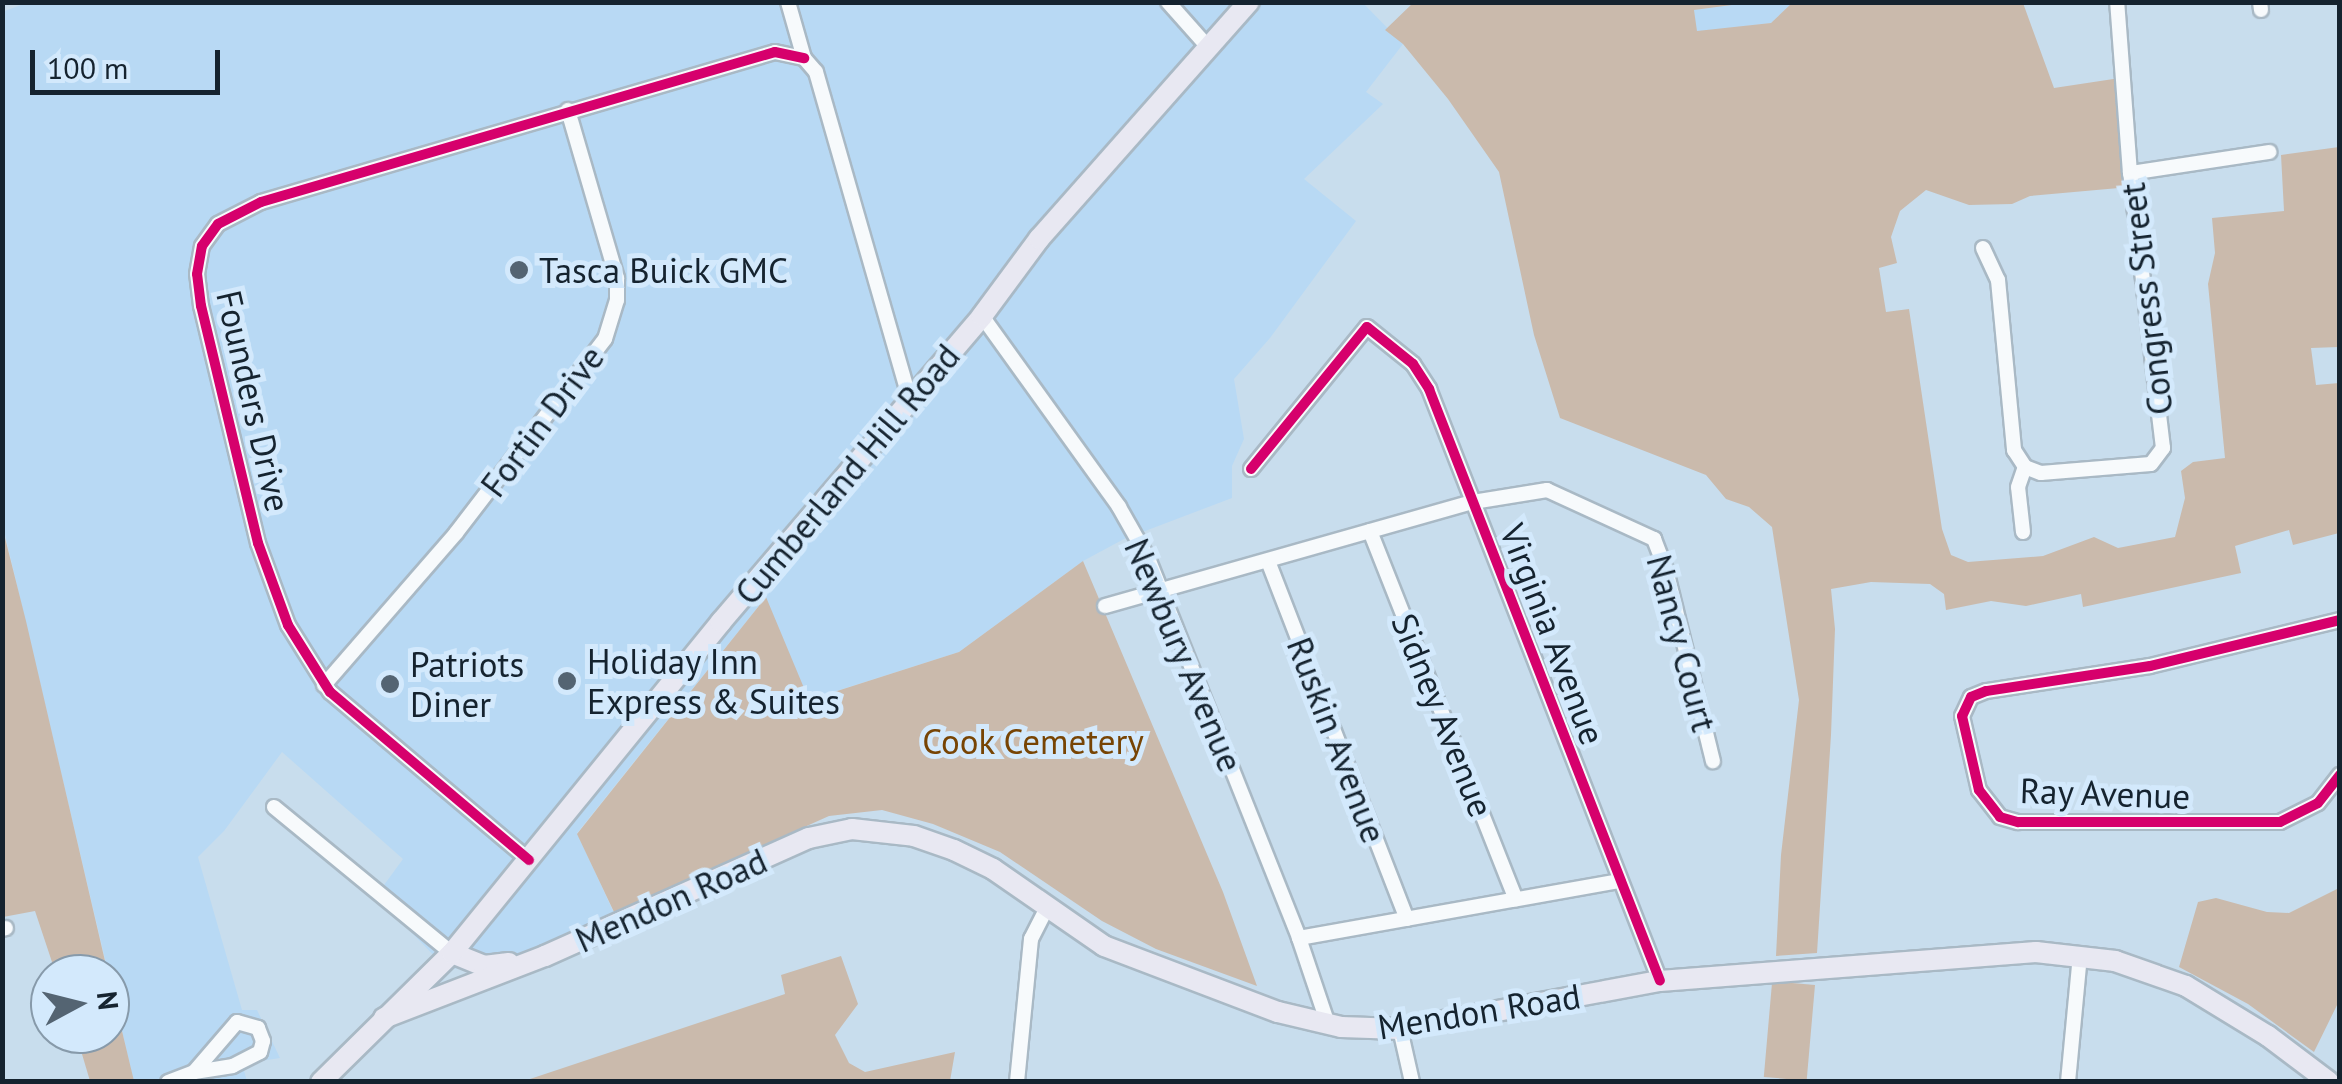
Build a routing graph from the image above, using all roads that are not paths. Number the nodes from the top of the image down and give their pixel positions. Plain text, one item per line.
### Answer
1 (788, 2) edge
2 (1168, 2) edge
3 (1249, 2) edge
4 (2117, 2) edge
5 (1208, 46) junction
6 (804, 58) junction
7 (568, 110) junction
8 (2268, 152) dead end
9 (2130, 173) junction
10 (1982, 248) dead end
11 (982, 316) junction
12 (910, 397) junction
13 (2025, 467) junction
14 (1251, 469) dead end
15 (1472, 502) junction
16 (1370, 531) junction
17 (2023, 532) dead end
18 (1268, 561) junction
19 (1163, 591) junction
20 (1105, 606) dead end
21 (2340, 620) edge
22 (324, 684) junction
23 (1713, 762) dead end
24 (2340, 775) edge
25 (274, 807) dead end
26 (529, 860) junction
27 (1620, 881) junction
28 (1516, 900) junction
29 (1048, 905) junction
30 (1407, 919) junction
31 (1299, 938) junction
32 (449, 956) junction
33 (545, 956) junction
34 (2080, 956) junction
35 (484, 980) junction
36 (1660, 981) junction
37 (384, 1018) junction
38 (1328, 1024) junction
39 (1400, 1029) junction
40 (194, 1072) junction
41 (168, 1082) edge
42 (321, 1082) edge
43 (1017, 1082) edge
44 (1412, 1082) edge
45 (2068, 1082) edge
46 (2329, 1082) edge

1 - 6 street
2 - 5 street
3 - 5 main road, Cumberland Hill Road
4 - 9 street, Congress Street
5 - 11 main road, Cumberland Hill Road
6 - 7 street, Founders Drive
6 - 12 street
7 - 22 street, Fortin Drive
7 - 22 street, Founders Drive
8 - 9 street
9 - 13 street, Congress Street
10 - 13 street
11 - 12 main road, Cumberland Hill Road
11 - 19 street, Newbury Avenue
12 - 26 main road, Cumberland Hill Road
13 - 17 street
14 - 15 street, Virginia Avenue
15 - 16 street
15 - 23 street, Nancy Court
15 - 27 street, Virginia Avenue
16 - 18 street
16 - 28 street, Sidney Avenue
18 - 19 street
18 - 30 street, Ruskin Avenue
19 - 20 street
19 - 31 street, Newbury Avenue
21 - 24 street, Ray Avenue
22 - 26 street, Founders Drive
25 - 32 street
26 - 32 main road, Cumberland Hill Road
27 - 28 street
27 - 36 street, Virginia Avenue
28 - 30 street
29 - 33 main road, Mendon Road
29 - 38 main road, Mendon Road
29 - 43 street
30 - 31 street
31 - 38 street, Newbury Avenue
32 - 33 main road, Mendon Road
32 - 35 main road
32 - 37 main road
33 - 35 main road, Mendon Road
34 - 36 main road, Mendon Road
34 - 45 street
34 - 46 main road, Mendon Road
35 - 37 main road, Mendon Road
36 - 39 main road, Mendon Road
37 - 42 main road
38 - 39 main road, Mendon Road
39 - 44 street
40 - 40 street
40 - 41 street

